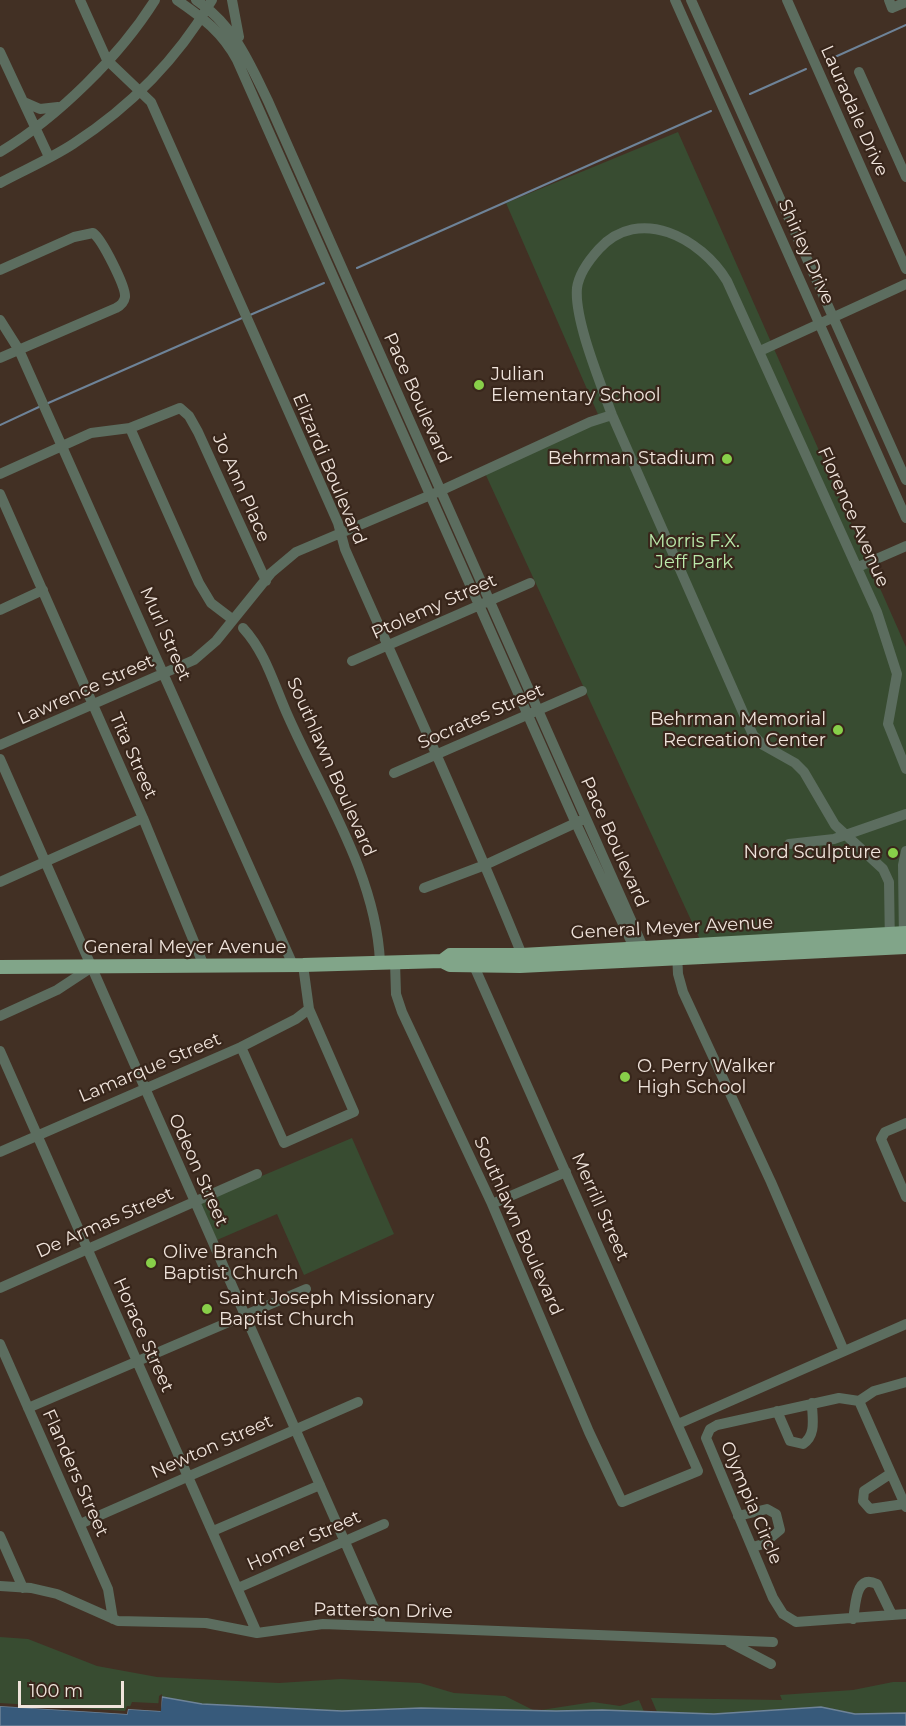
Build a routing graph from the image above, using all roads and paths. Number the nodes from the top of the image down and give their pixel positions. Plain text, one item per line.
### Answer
1 (80, 0) edge
2 (155, 0) edge
3 (177, 0) edge
4 (196, 0) edge
5 (232, 0) edge
6 (675, 0) edge
7 (691, 0) edge
8 (787, 0) edge
9 (906, 2) edge
10 (890, 4) edge
11 (207, 8) edge
12 (241, 46) junction
13 (0, 52) edge
14 (107, 60) junction
15 (246, 68) junction
16 (860, 72) dead end
17 (725, 76) junction
18 (711, 82) junction
19 (142, 91) junction
20 (24, 102) junction
21 (61, 106) junction
22 (747, 123) junction
23 (35, 128) junction
24 (733, 129) junction
25 (0, 152) edge
26 (50, 157) junction
27 (906, 177) edge
28 (0, 183) edge
29 (906, 269) edge
30 (0, 270) edge
31 (906, 284) edge
32 (834, 317) junction
33 (0, 320) edge
34 (819, 324) junction
35 (19, 350) junction
36 (760, 351) junction
37 (0, 358) edge
38 (612, 415) junction
39 (130, 428) junction
40 (62, 445) junction
41 (0, 474) edge
42 (906, 480) edge
43 (435, 493) junction
44 (0, 494) edge
45 (906, 518) edge
46 (339, 533) junction
47 (906, 546) edge
48 (858, 567) junction
49 (266, 581) junction
50 (530, 583) dead end
51 (43, 590) junction
52 (484, 602) junction
53 (0, 610) edge
54 (232, 619) junction
55 (243, 628) dead end
56 (387, 646) junction
57 (352, 661) dead end
58 (164, 673) junction
59 (582, 691) dead end
60 (92, 705) junction
61 (532, 712) junction
62 (0, 745) edge
63 (434, 755) junction
64 (0, 759) edge
65 (906, 769) edge
66 (394, 773) dead end
67 (906, 814) edge
68 (143, 818) junction
69 (580, 820) junction
70 (848, 835) junction
71 (789, 844) dead end
72 (906, 851) edge
73 (45, 861) junction
74 (485, 864) junction
75 (0, 882) edge
76 (424, 888) dead end
77 (900, 940) edge
78 (639, 952) junction
79 (677, 952) junction
80 (474, 961) junction
81 (521, 961) junction
82 (380, 962) junction
83 (395, 962) junction
84 (298, 965) junction
85 (204, 966) junction
86 (0, 967) edge
87 (92, 967) junction
88 (309, 1009) junction
89 (0, 1016) edge
90 (241, 1047) junction
91 (0, 1051) edge
92 (143, 1089) junction
93 (906, 1123) edge
94 (37, 1135) junction
95 (0, 1152) edge
96 (566, 1172) junction
97 (257, 1174) dead end
98 (906, 1197) edge
99 (194, 1201) junction
100 (492, 1204) junction
101 (87, 1249) junction
102 (0, 1288) edge
103 (306, 1289) dead end
104 (245, 1315) junction
105 (906, 1324) edge
106 (0, 1344) edge
107 (844, 1352) junction
108 (136, 1362) junction
109 (906, 1382) edge
110 (858, 1401) junction
111 (358, 1402) dead end
112 (812, 1403) junction
113 (28, 1408) junction
114 (777, 1411) junction
115 (678, 1424) junction
116 (294, 1429) junction
117 (698, 1471) joint
118 (890, 1474) junction
119 (186, 1475) junction
120 (320, 1485) junction
121 (905, 1505) edge
122 (738, 1516) junction
123 (80, 1524) junction
124 (384, 1524) dead end
125 (213, 1532) junction
126 (0, 1536) edge
127 (345, 1542) junction
128 (753, 1547) junction
129 (0, 1587) edge
130 (22, 1588) junction
131 (237, 1588) junction
132 (906, 1614) edge
133 (892, 1615) junction
134 (113, 1619) junction
135 (853, 1619) junction
136 (382, 1626) junction
137 (257, 1633) junction
138 (723, 1639) junction
139 (772, 1642) dead end
140 (771, 1664) dead end

1 - 14 street, Elizardi Boulevard
2 - 14 street
3 - 11 street, Pace Boulevard
4 - 11 street, Pace Boulevard
5 - 12 street
6 - 18 street, Shirley Drive
7 - 17 street, Shirley Drive
8 - 29 street, Lauradale Drive
9 - 10 street
11 - 12 street, Pace Boulevard
11 - 15 street, Pace Boulevard
11 - 19 street
12 - 15 street, Pace Boulevard
13 - 20 street
14 - 19 street, Elizardi Boulevard
14 - 21 street
15 - 43 street, Pace Boulevard
16 - 27 street
17 - 18 street
17 - 22 street, Shirley Drive
18 - 24 street, Shirley Drive
19 - 26 street
19 - 46 street, Elizardi Boulevard
20 - 21 street
20 - 23 street
21 - 23 street
22 - 24 street
22 - 32 street, Shirley Drive
23 - 25 street
23 - 26 street
24 - 34 street, Shirley Drive
26 - 28 street
30 - 35 street
31 - 32 street
32 - 34 street
32 - 42 street, Shirley Drive
33 - 35 street, Murl Street
34 - 36 street
34 - 45 street, Shirley Drive
35 - 37 street
35 - 40 street, Murl Street
36 - 38 street
36 - 48 street, Florence Avenue
38 - 43 street, Lawrence Street
38 - 70 street
39 - 40 street
39 - 49 street, Jo Ann Place
39 - 54 street
40 - 41 street
40 - 58 street, Murl Street
43 - 46 street, Lawrence Street
43 - 52 street, Pace Boulevard
44 - 51 street, Tita Street
46 - 49 street, Lawrence Street
46 - 56 street, Elizardi Boulevard
47 - 48 street
48 - 65 street, Florence Avenue
49 - 54 street, Lawrence Street
50 - 52 street, Ptolemy Street
51 - 53 street
51 - 60 street, Tita Street
52 - 56 street, Ptolemy Street
52 - 61 street, Pace Boulevard
54 - 58 street, Lawrence Street
55 - 82 street, Southlawn Boulevard
56 - 57 street, Ptolemy Street
56 - 63 street, Elizardi Boulevard
58 - 60 street, Lawrence Street
58 - 84 street, Murl Street
59 - 61 street, Socrates Street
60 - 62 street, Lawrence Street
60 - 68 street, Tita Street
61 - 63 street, Socrates Street
61 - 69 street, Pace Boulevard
63 - 66 street, Socrates Street
63 - 74 street, Elizardi Boulevard
64 - 73 street, Odeon Street
67 - 70 street
68 - 73 street
68 - 85 street, Tita Street
69 - 74 street
69 - 78 street, Pace Boulevard
70 - 71 street
70 - 77 street
72 - 77 street
73 - 75 street
73 - 87 street, Odeon Street
74 - 76 street
74 - 81 street, Elizardi Boulevard
77 - 79 main road, General Meyer Avenue
78 - 79 main road, General Meyer Avenue
78 - 81 main road, General Meyer Avenue
79 - 107 street
80 - 81 main road, General Meyer Avenue
80 - 83 main road, General Meyer Avenue
80 - 96 street, Merrill Street
82 - 83 main road, General Meyer Avenue
82 - 84 main road, General Meyer Avenue
83 - 100 street, Southlawn Boulevard
84 - 85 main road, General Meyer Avenue
84 - 88 street, Murl Street
85 - 87 main road, General Meyer Avenue
86 - 87 main road, General Meyer Avenue
87 - 89 street
87 - 92 street, Odeon Street
88 - 90 street, Lamarque Street
88 - 90 street, Murl Street
90 - 92 street, Lamarque Street
91 - 94 street, Horace Street
92 - 94 street, Lamarque Street
92 - 99 street, Odeon Street
93 - 98 street
94 - 95 street, Lamarque Street
94 - 101 street, Horace Street
96 - 100 street
96 - 115 street, Merrill Street
97 - 99 street, De Armas Street
99 - 101 street, De Armas Street
99 - 104 street, Odeon Street
100 - 117 street, Southlawn Boulevard
101 - 102 street, De Armas Street
101 - 108 street, Horace Street
103 - 104 street
104 - 108 street
104 - 116 street, Odeon Street
105 - 107 street
106 - 113 street, Flanders Street
107 - 115 street
108 - 113 street
108 - 119 street, Horace Street
109 - 110 street
110 - 112 street, Olympia Circle
110 - 118 street
111 - 116 street, Newton Street
112 - 114 street, Olympia Circle
112 - 114 street
113 - 123 street, Flanders Street
114 - 122 street, Olympia Circle
115 - 117 street, Merrill Street
116 - 119 street, Newton Street
116 - 120 street, Odeon Street
118 - 121 street
118 - 121 street
119 - 123 street, Newton Street
119 - 125 street, Horace Street
120 - 125 street
120 - 127 street, Odeon Street
122 - 128 street, Olympia Circle
122 - 128 street
123 - 134 street, Flanders Street
124 - 127 street, Homer Street
125 - 131 street, Horace Street
126 - 130 street
127 - 131 street, Homer Street
127 - 136 street, Odeon Street
128 - 135 street, Olympia Circle
129 - 130 street, Patterson Drive
130 - 134 street, Patterson Drive
131 - 137 street, Horace Street
132 - 133 street, Olympia Circle
133 - 135 street, Olympia Circle
133 - 135 street
134 - 137 street, Patterson Drive
136 - 137 street, Patterson Drive
136 - 138 street, Patterson Drive
138 - 139 street, Patterson Drive
138 - 140 street

